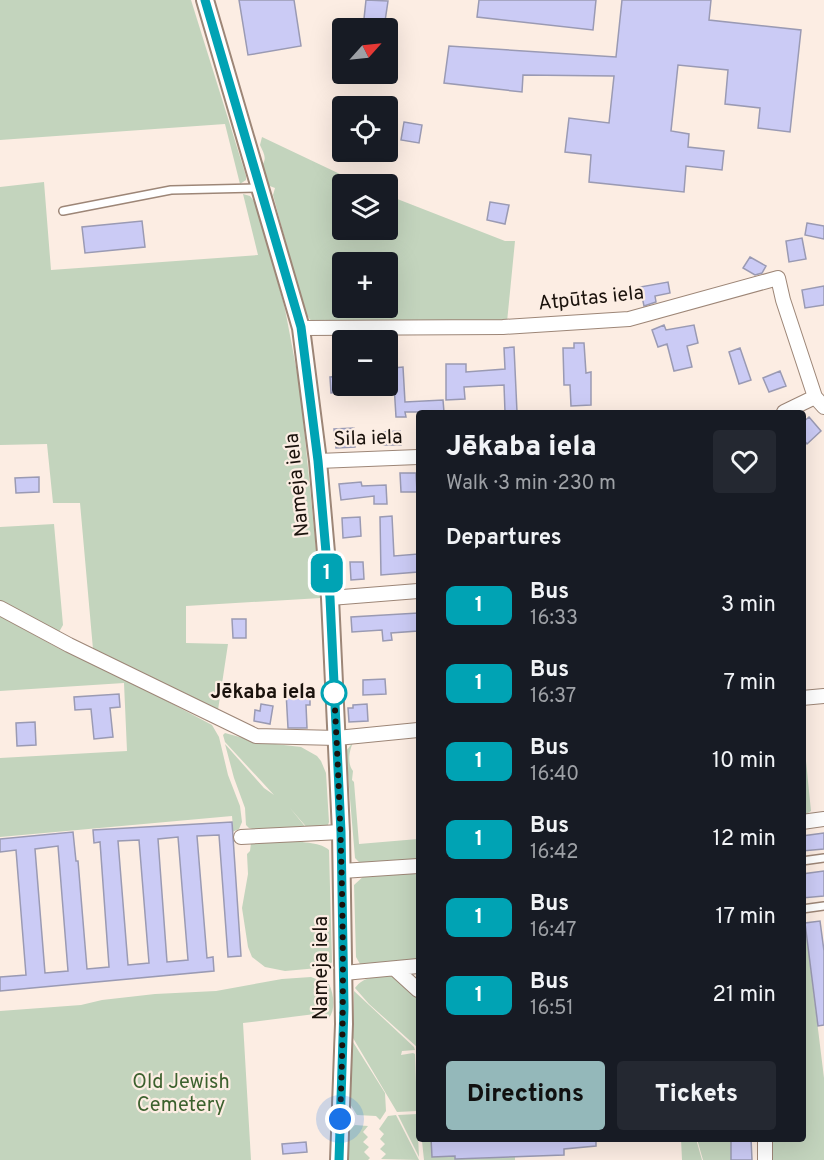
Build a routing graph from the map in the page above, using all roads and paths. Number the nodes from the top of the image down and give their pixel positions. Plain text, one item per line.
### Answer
1 (205, 0) edge
2 (260, 188) junction
3 (63, 211) dead end
4 (301, 327) junction
5 (820, 402) edge
6 (791, 410) edge
7 (416, 457) edge
8 (318, 461) junction
9 (416, 591) edge
10 (330, 598) junction
11 (0, 608) edge
12 (824, 696) edge
13 (806, 698) edge
14 (416, 730) edge
15 (337, 738) junction
16 (824, 819) edge
17 (806, 821) edge
18 (341, 832) junction
19 (242, 837) dead end
20 (824, 858) edge
21 (806, 860) edge
22 (416, 866) edge
23 (342, 871) junction
24 (824, 906) edge
25 (806, 908) edge
26 (416, 966) edge
27 (395, 969) junction
28 (344, 973) junction
29 (416, 988) edge
30 (765, 1142) edge
31 (339, 1160) edge
32 (765, 1160) edge

1 - 2 street, Nameja iela
2 - 3 lane
2 - 4 street, Nameja iela
4 - 5 street, Atpūtas iela
4 - 8 street, Nameja iela
5 - 6 street
7 - 8 street, Sila iela
8 - 10 street, Nameja iela
9 - 10 street
10 - 15 street, Nameja iela
11 - 15 street
12 - 13 street
14 - 15 street
15 - 18 street, Nameja iela
16 - 17 street
18 - 19 street
18 - 23 street, Nameja iela
20 - 21 lane
22 - 23 street
23 - 28 street, Nameja iela
24 - 25 lane
26 - 27 street
27 - 28 street
27 - 29 street
28 - 31 street, Nameja iela
30 - 32 street

